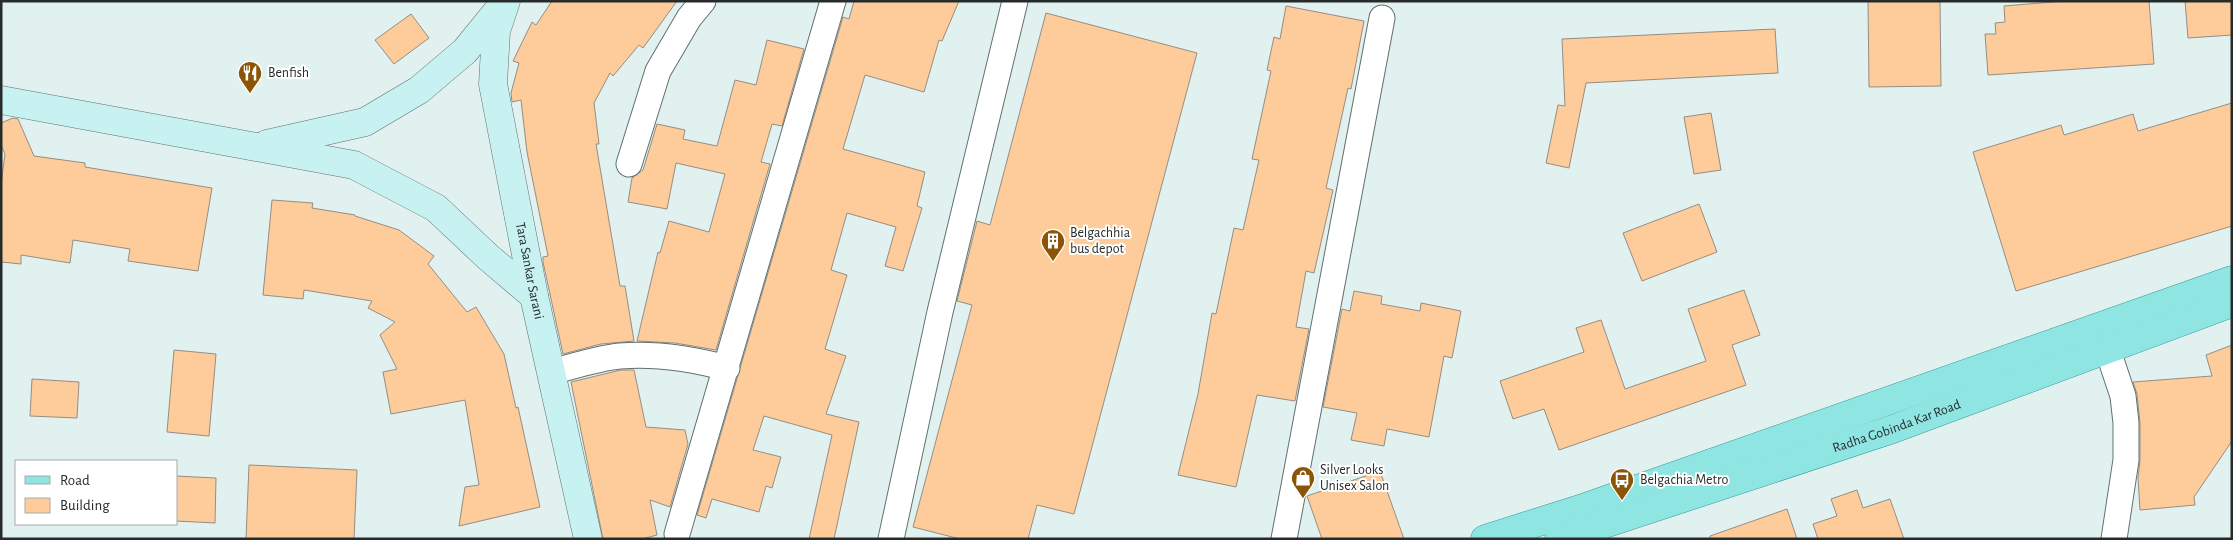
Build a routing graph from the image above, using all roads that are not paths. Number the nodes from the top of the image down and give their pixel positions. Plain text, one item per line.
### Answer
1 (506, 1) edge
2 (703, 1) edge
3 (832, 1) edge
4 (1015, 1) edge
5 (1382, 18) dead end
6 (1, 100) edge
7 (253, 147) junction
8 (629, 164) dead end
9 (2232, 280) edge
10 (534, 296) junction
11 (2232, 303) edge
12 (2107, 348) junction
13 (727, 368) junction
14 (552, 372) junction
15 (677, 534) dead end
16 (588, 539) edge
17 (891, 539) edge
18 (1284, 539) edge
19 (1485, 539) edge
20 (1559, 539) edge
21 (2114, 539) edge

1 - 7 street
1 - 10 street, Tara Sankar Sarani
2 - 8 street
3 - 13 street
4 - 17 street
5 - 18 street
6 - 7 street
7 - 10 street
9 - 19 main road
10 - 14 street, Tara Sankar Sarani
11 - 12 main road, Radha Gobinda Kar Road
12 - 20 main road, Radha Gobinda Kar Road
12 - 21 street
13 - 14 street
13 - 15 street
14 - 16 street, Tara Sankar Sarani

